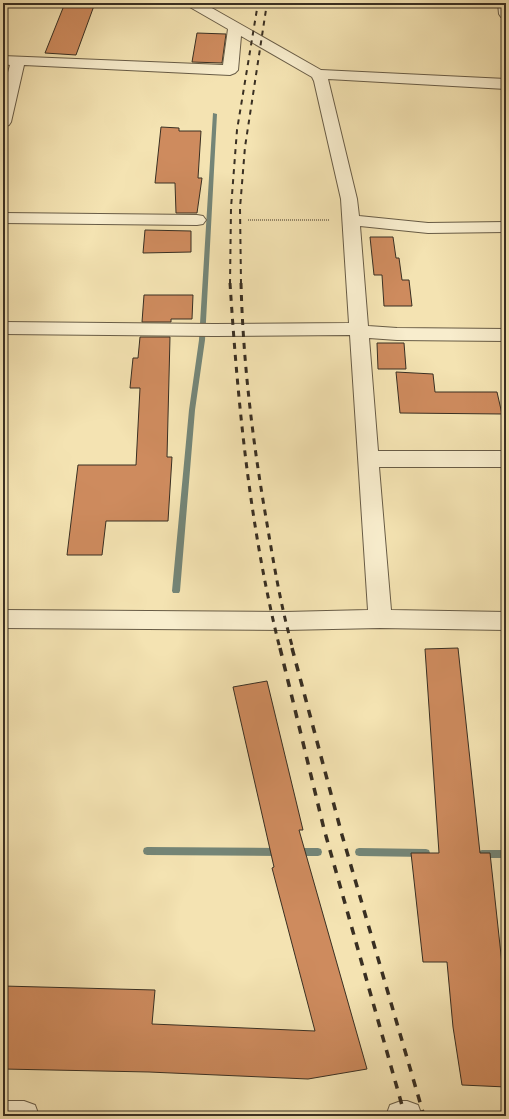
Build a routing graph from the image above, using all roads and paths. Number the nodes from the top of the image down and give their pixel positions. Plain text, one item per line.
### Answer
1 (193, 3) edge
2 (505, 3) edge
3 (506, 14) edge
4 (235, 27) junction
5 (3, 60) edge
6 (18, 61) junction
7 (318, 74) junction
8 (506, 84) edge
9 (3, 122) edge
10 (3, 218) edge
11 (197, 220) dead end
12 (248, 220) dead end
13 (350, 220) junction
14 (506, 227) edge
15 (3, 328) edge
16 (359, 331) junction
17 (506, 335) edge
18 (369, 458) junction
19 (506, 459) edge
20 (3, 619) edge
21 (380, 619) junction
22 (506, 621) edge
23 (3, 1116) edge
24 (24, 1116) edge
25 (401, 1116) edge
26 (407, 1116) edge

1 - 4 street
2 - 3 street
4 - 6 street
4 - 7 street
5 - 6 street
6 - 9 street
7 - 8 street
7 - 13 street
10 - 11 street
12 - 13 path
13 - 14 street
13 - 16 street
15 - 16 street
16 - 17 street
16 - 18 street
18 - 19 street
18 - 21 street
20 - 21 street
21 - 22 street
23 - 24 street
25 - 26 street

